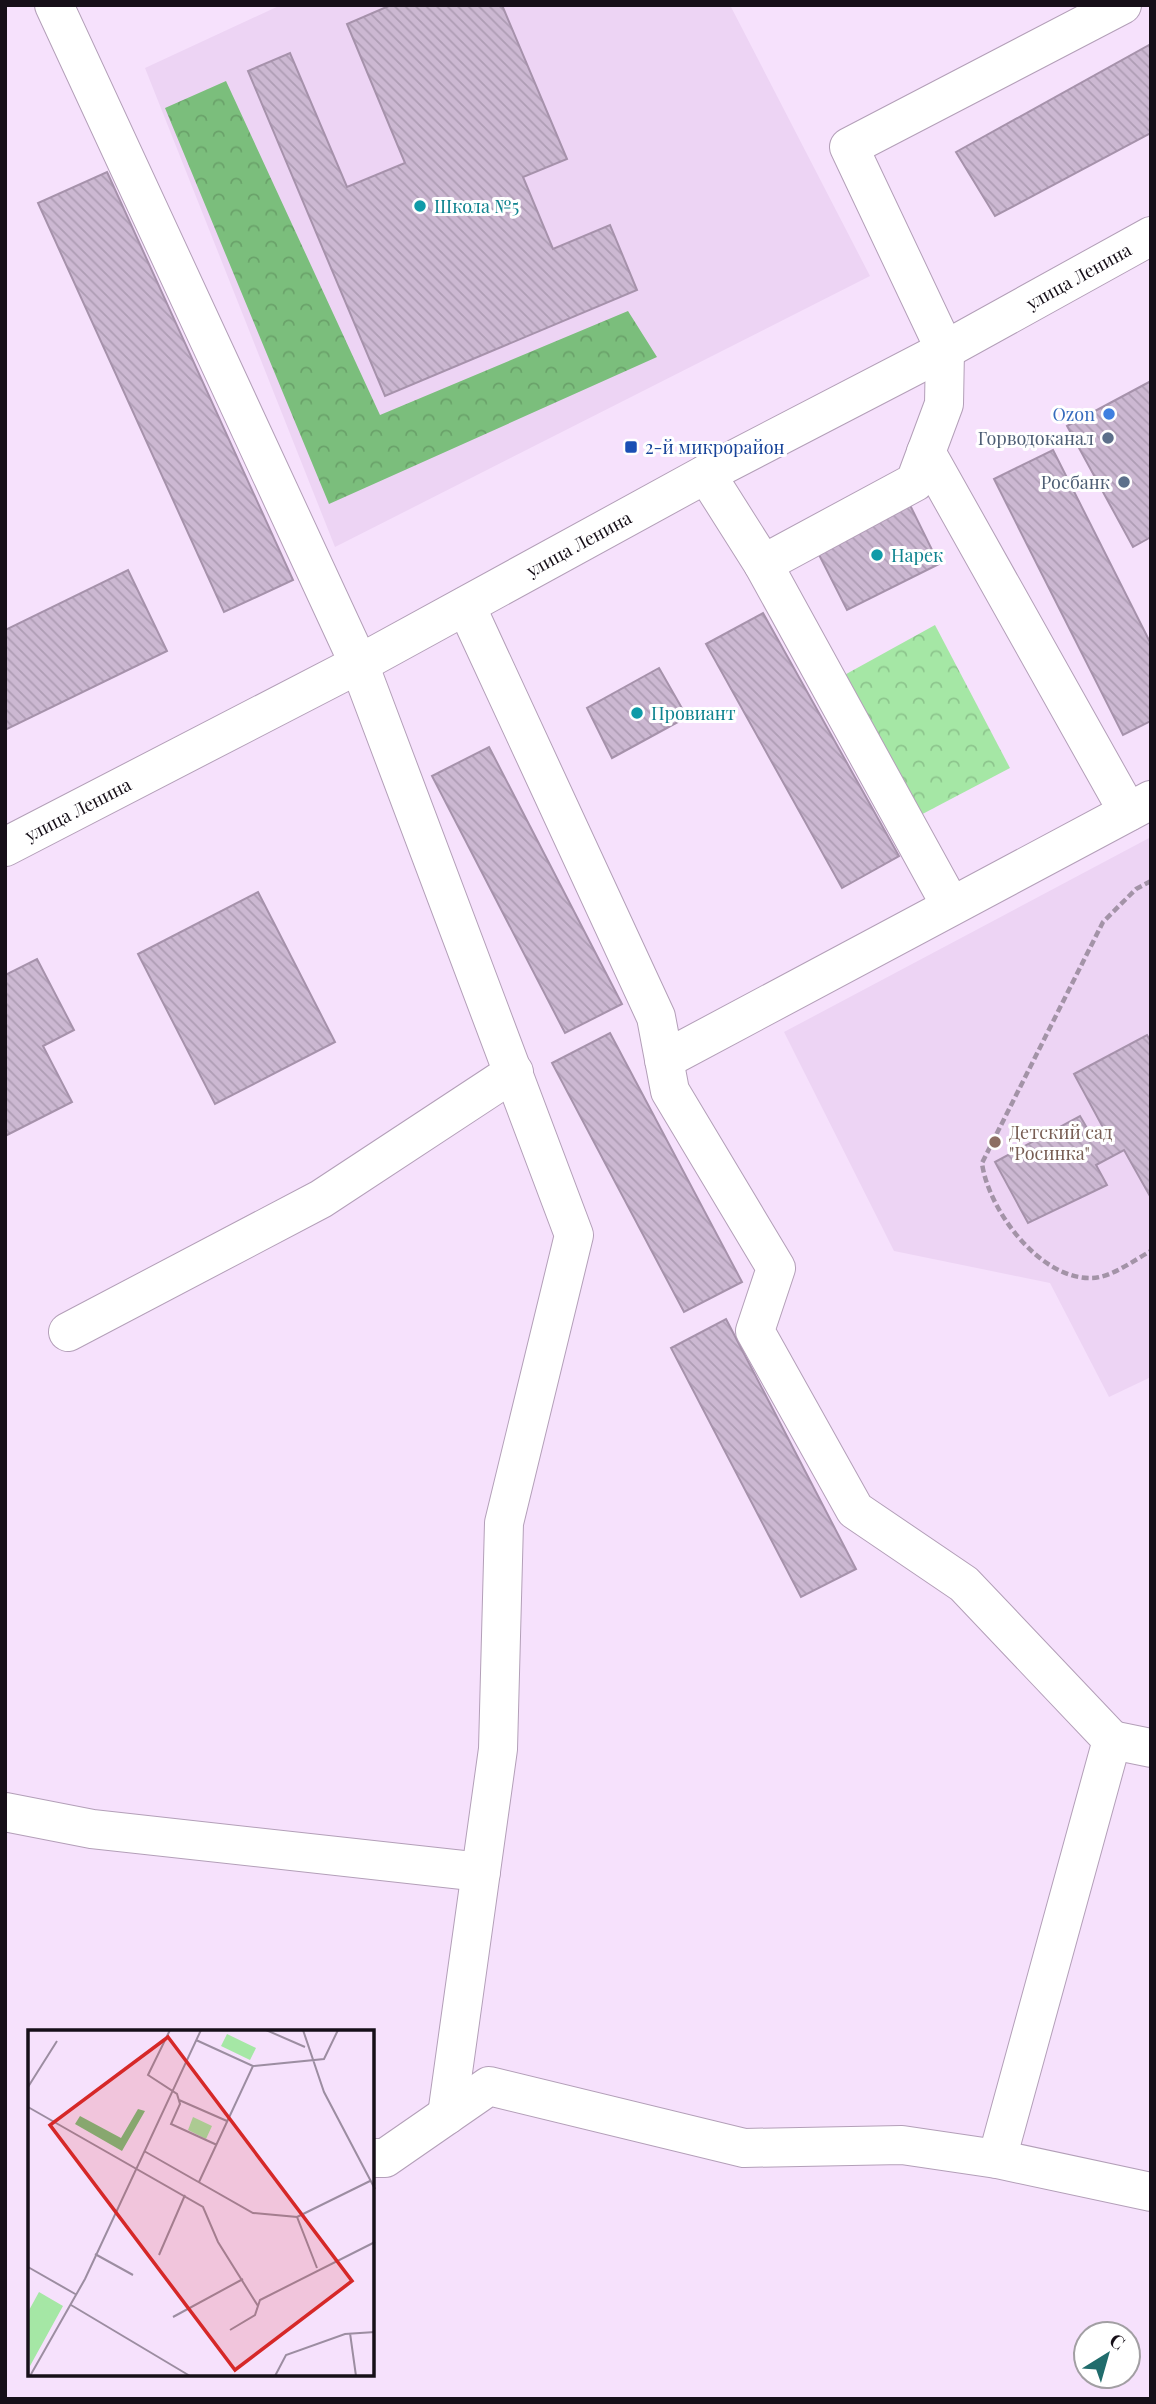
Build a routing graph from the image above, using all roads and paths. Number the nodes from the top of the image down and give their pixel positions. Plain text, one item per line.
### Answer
1 (54, 5) edge
2 (1122, 5) edge
3 (1151, 236) edge
4 (945, 350) junction
5 (926, 452) junction
6 (706, 474) junction
7 (763, 564) junction
8 (466, 606) junction
9 (359, 664) junction
10 (1140, 806) edge
11 (5, 847) edge
12 (1151, 881) edge
13 (951, 906) junction
14 (664, 1060) junction
15 (514, 1072) junction
16 (1151, 1251) edge
17 (68, 1332) dead end
18 (1112, 1740) junction
19 (1151, 1748) edge
20 (5, 1812) edge
21 (481, 1872) junction
22 (447, 2115) junction
23 (374, 2158) edge
24 (997, 2159) junction
25 (1151, 2192) edge

1 - 9 street
2 - 4 street
3 - 4 street, улица Ленина
4 - 5 street
4 - 6 street, улица Ленина
5 - 7 street
5 - 10 street
6 - 7 street
6 - 8 street, улица Ленина
7 - 13 street
8 - 9 street, улица Ленина
8 - 14 street
9 - 11 street, улица Ленина
9 - 15 street
10 - 13 street
12 - 16 path
13 - 14 street
14 - 18 street
15 - 17 street
15 - 21 street
18 - 19 street
18 - 24 street
20 - 21 street
21 - 22 street
22 - 23 street
22 - 24 street
24 - 25 street

